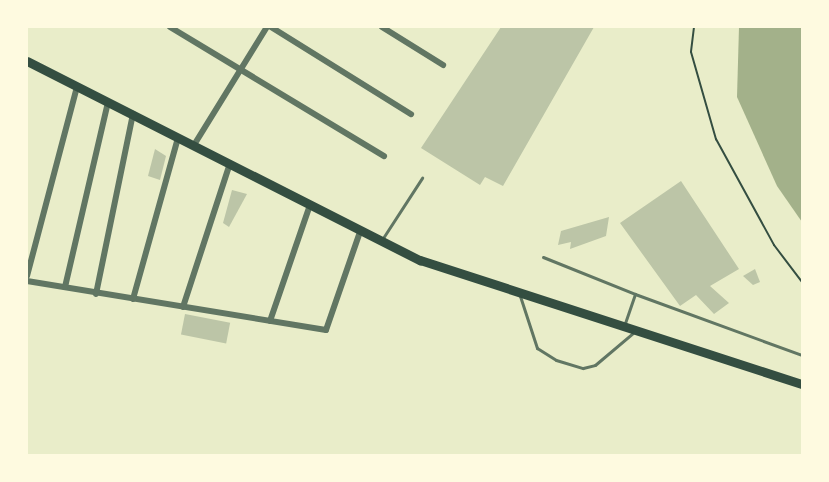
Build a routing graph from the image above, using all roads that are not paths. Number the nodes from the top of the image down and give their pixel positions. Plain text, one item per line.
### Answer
1 (170, 27) edge
2 (267, 27) edge
3 (272, 27) edge
4 (382, 27) edge
5 (27, 61) edge
6 (443, 65) dead end
7 (240, 71) junction
8 (77, 87) junction
9 (108, 102) junction
10 (133, 114) junction
11 (411, 114) dead end
12 (178, 138) junction
13 (194, 145) junction
14 (384, 156) dead end
15 (230, 163) junction
16 (422, 178) dead end
17 (310, 206) junction
18 (360, 231) junction
19 (381, 242) junction
20 (543, 257) dead end
21 (27, 276) edge
22 (27, 281) edge
23 (65, 287) junction
24 (96, 294) junction
25 (520, 294) junction
26 (635, 294) junction
27 (133, 299) junction
28 (183, 307) junction
29 (270, 321) junction
30 (623, 328) junction
31 (634, 332) junction
32 (802, 355) edge
33 (802, 384) edge

1 - 7 street
2 - 7 street
3 - 11 street
4 - 6 street
5 - 8 main road
7 - 13 street
7 - 14 street
8 - 9 main road
8 - 21 street
9 - 10 main road
9 - 23 street
10 - 12 main road
10 - 24 street
12 - 13 main road
12 - 27 street
13 - 15 main road
15 - 17 main road
15 - 28 street
16 - 19 lane
17 - 18 main road
17 - 29 street
18 - 19 main road
18 - 29 street
19 - 25 main road
20 - 26 lane
22 - 23 street
23 - 24 street
24 - 27 street
25 - 30 main road
25 - 31 lane
26 - 30 lane
26 - 32 lane
27 - 28 street
28 - 29 street
30 - 31 main road
31 - 33 main road

